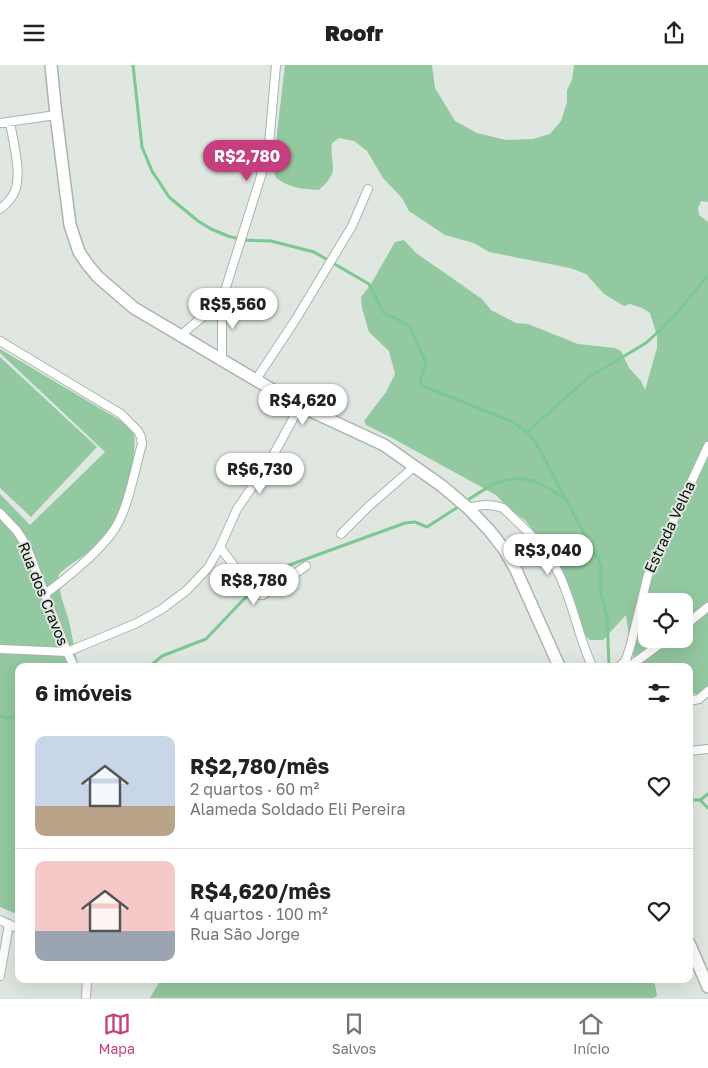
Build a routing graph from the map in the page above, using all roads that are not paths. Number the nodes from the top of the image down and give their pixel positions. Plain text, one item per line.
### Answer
1 (52, 65) edge
2 (276, 65) edge
3 (56, 115) junction
4 (0, 123) edge
5 (10, 123) junction
6 (368, 189) dead end
7 (0, 209) edge
8 (222, 300) junction
9 (180, 336) junction
10 (0, 341) edge
11 (222, 360) junction
12 (255, 381) junction
13 (300, 406) junction
14 (708, 446) edge
15 (415, 466) junction
16 (468, 508) junction
17 (0, 513) edge
18 (341, 534) dead end
19 (220, 547) junction
20 (306, 565) dead end
21 (45, 594) junction
22 (708, 607) edge
23 (693, 619) edge
24 (653, 648) edge
25 (0, 649) edge
26 (67, 652) junction
27 (72, 663) edge
28 (559, 663) edge
29 (591, 663) edge
30 (627, 663) edge
31 (630, 663) edge
32 (708, 691) edge
33 (693, 700) edge
34 (708, 749) edge
35 (693, 751) edge
36 (0, 920) edge
37 (9, 924) junction
38 (15, 927) edge
39 (693, 953) edge
40 (0, 976) edge
41 (87, 983) edge
42 (708, 987) edge
43 (86, 998) edge

1 - 3 main road
2 - 8 street
3 - 5 street
3 - 9 main road
4 - 5 street
5 - 7 street
6 - 12 street
8 - 9 street
8 - 11 street
9 - 11 main road
10 - 21 street
11 - 12 main road
12 - 13 main road
13 - 15 main road
13 - 19 street
14 - 30 street, Estrada Velha
15 - 16 main road
15 - 18 street
16 - 28 main road
16 - 29 street
17 - 21 street, Rua dos Cravos
19 - 20 street
19 - 26 street
21 - 26 street, Rua dos Cravos
22 - 23 street
24 - 31 street
25 - 26 street
26 - 27 street, Rua dos Cravos
32 - 33 street
34 - 35 street
36 - 37 street
37 - 38 street
37 - 40 street
39 - 42 main road
41 - 43 street

